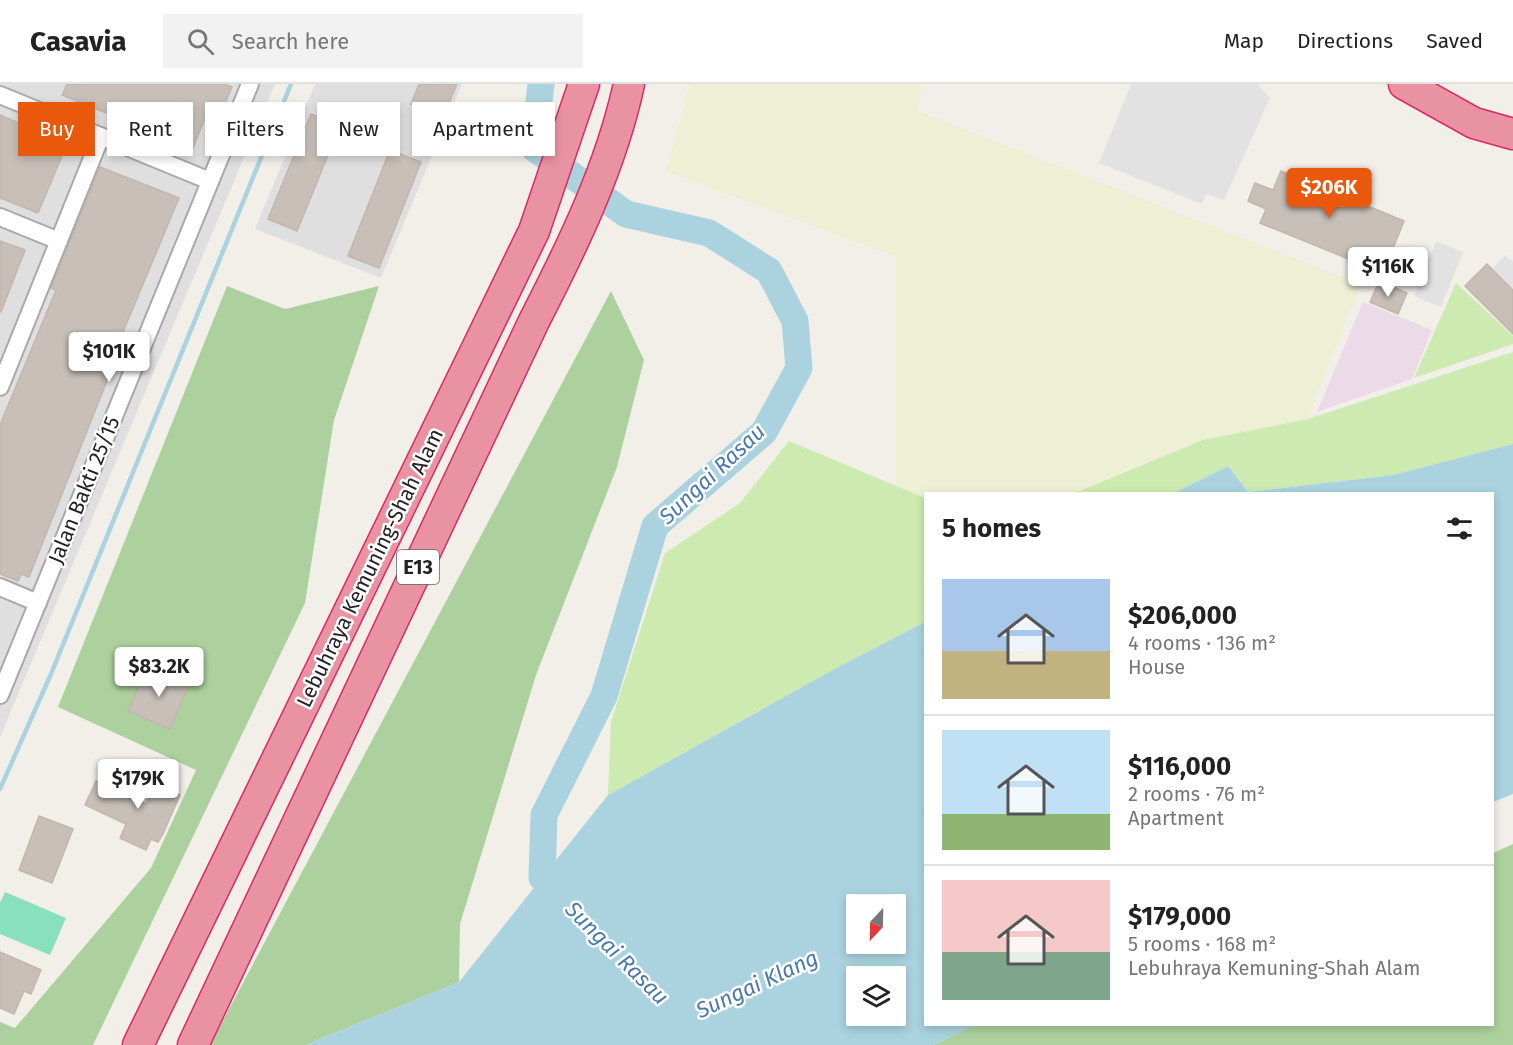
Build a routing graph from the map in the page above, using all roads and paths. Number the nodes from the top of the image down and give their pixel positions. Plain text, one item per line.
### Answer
1 (250, 84) edge
2 (584, 84) edge
3 (628, 84) edge
4 (1404, 84) edge
5 (0, 95) edge
6 (1513, 134) edge
7 (101, 136) junction
8 (210, 181) junction
9 (0, 217) edge
10 (59, 241) junction
11 (8, 345) edge
12 (0, 387) edge
13 (0, 587) edge
14 (38, 603) junction
15 (0, 695) edge
16 (138, 1045) edge
17 (193, 1045) edge

1 - 8 street, Jalan Bakti 25/15
2 - 16 highway, Lebuhraya Kemuning-Shah Alam / E13
3 - 17 highway, Lebuhraya Kemuning-Shah Alam / E13
4 - 6 highway
5 - 7 street
7 - 8 street
7 - 10 street
8 - 14 street, Jalan Bakti 25/15
9 - 10 street
10 - 11 street
11 - 12 street
13 - 14 street
14 - 15 street, Jalan Bakti 25/15

